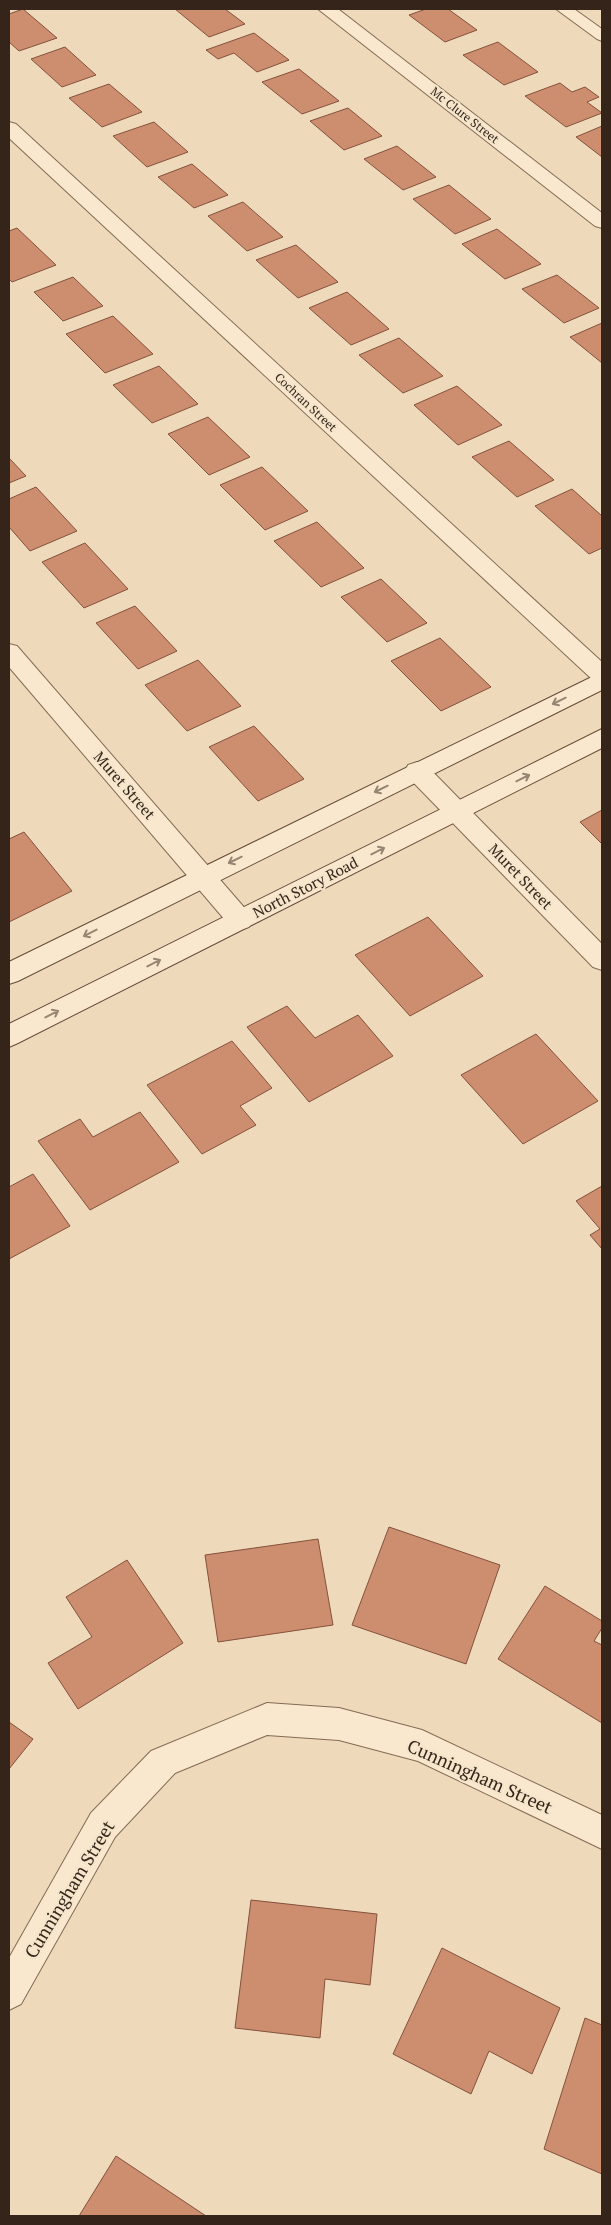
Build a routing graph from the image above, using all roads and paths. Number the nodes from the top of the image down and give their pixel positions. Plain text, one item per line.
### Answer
1 (327, 9) edge
2 (564, 9) edge
3 (602, 36) edge
4 (9, 128) edge
5 (602, 222) edge
6 (9, 652) edge
7 (602, 675) edge
8 (602, 680) edge
9 (602, 738) edge
10 (417, 771) junction
11 (457, 811) junction
12 (203, 876) junction
13 (240, 920) junction
14 (602, 960) edge
15 (9, 974) edge
16 (9, 1036) edge
17 (602, 1832) edge
18 (9, 1992) edge

1 - 5 street, Mc Clure Street
2 - 3 lane
4 - 7 street, Cochran Street
6 - 12 street, Muret Street
8 -> 10 street
11 -> 9 street, North Story Road
10 - 11 street, Muret Street
10 -> 12 street
13 -> 11 street, North Story Road
11 - 14 street, Muret Street
12 - 13 street, Muret Street
12 -> 15 street
16 -> 13 street, North Story Road
17 - 18 street, Cunningham Street

